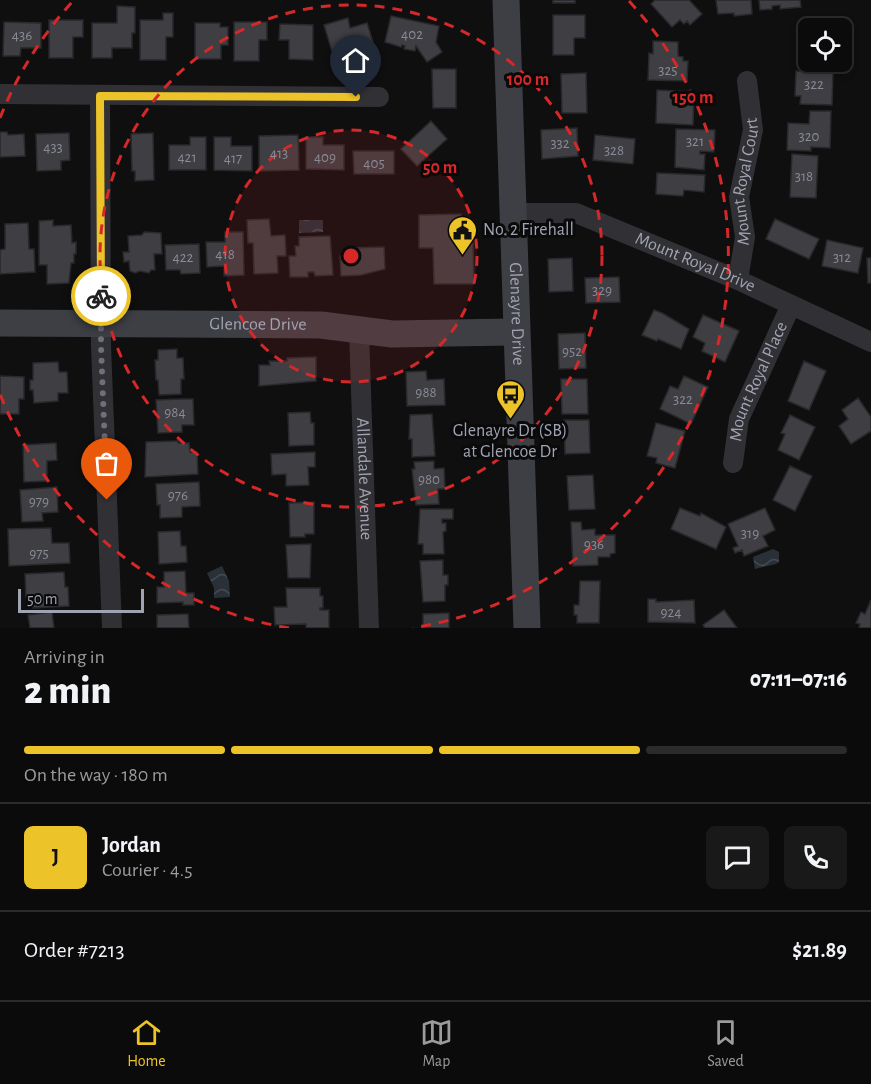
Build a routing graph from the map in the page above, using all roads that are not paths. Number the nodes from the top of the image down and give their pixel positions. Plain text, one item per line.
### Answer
1 (506, 0) edge
2 (747, 81) dead end
3 (0, 94) edge
4 (100, 96) junction
5 (379, 98) dead end
6 (513, 213) junction
7 (738, 280) junction
8 (791, 305) junction
9 (0, 323) edge
10 (101, 324) junction
11 (358, 330) junction
12 (516, 333) junction
13 (871, 342) edge
14 (733, 463) dead end
15 (112, 628) edge
16 (369, 628) edge
17 (527, 628) edge

1 - 6 street, Glenayre Drive
2 - 7 street, Mount Royal Court
3 - 4 street
4 - 5 street
4 - 10 street
6 - 7 street, Mount Royal Drive
6 - 12 street, Glenayre Drive
7 - 8 street, Mount Royal Drive
8 - 13 street, Mount Royal Drive
8 - 14 street, Mount Royal Place
9 - 10 street, Glencoe Drive
10 - 11 street, Glencoe Drive
10 - 15 street
11 - 12 street, Glencoe Drive
11 - 16 street, Allandale Avenue
12 - 17 street, Glenayre Drive

